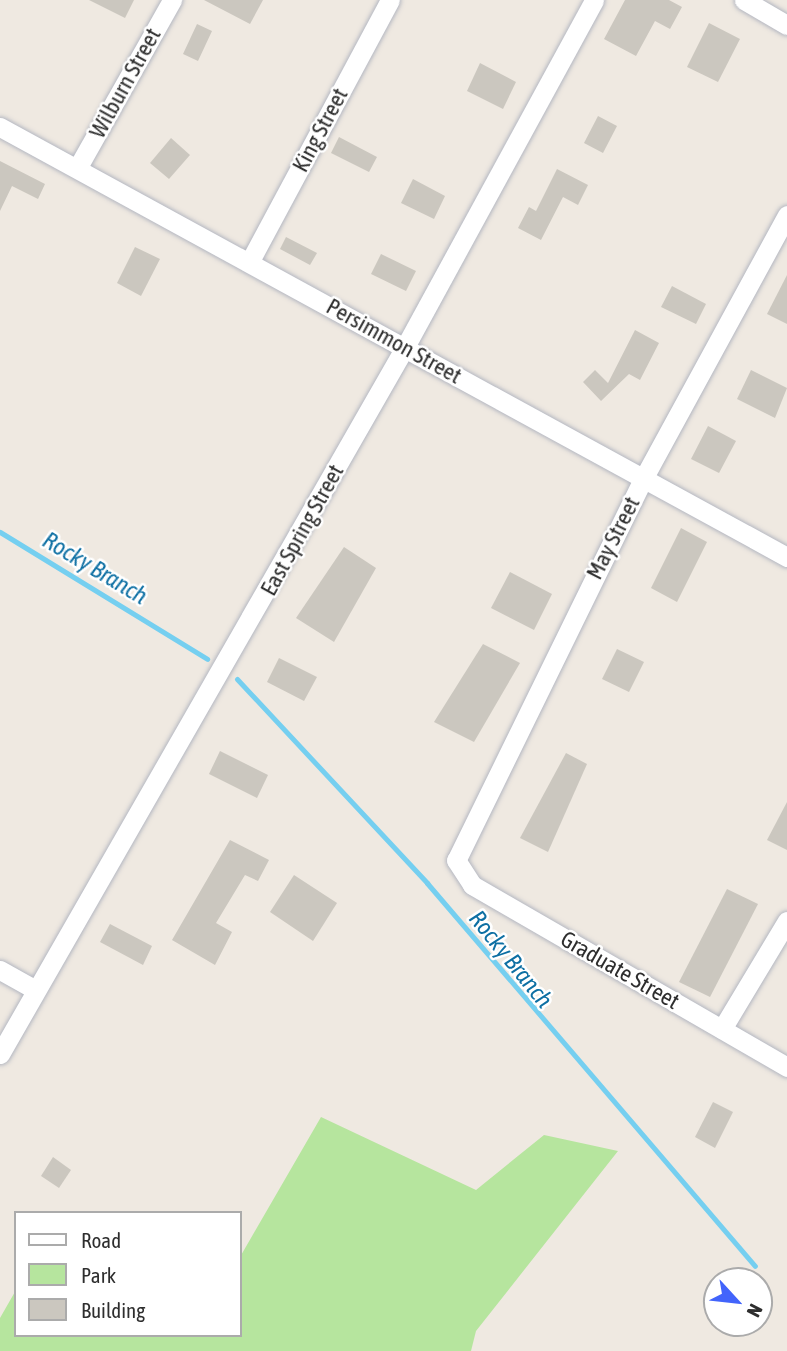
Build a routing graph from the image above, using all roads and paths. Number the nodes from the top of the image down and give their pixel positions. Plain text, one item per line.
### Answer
1 (172, 0) edge
2 (390, 0) edge
3 (594, 0) edge
4 (744, 0) edge
5 (787, 25) edge
6 (0, 127) edge
7 (78, 167) junction
8 (787, 215) edge
9 (250, 261) junction
10 (405, 347) junction
11 (643, 477) junction
12 (787, 556) edge
13 (458, 868) joint
14 (787, 921) edge
15 (0, 970) edge
16 (37, 990) junction
17 (722, 1029) junction
18 (0, 1054) edge
19 (787, 1067) edge

1 - 7 street, Wilburn Street
2 - 9 street, King Street
3 - 10 street, East Spring Street
4 - 5 street
6 - 7 street, Persimmon Street
7 - 9 street, Persimmon Street
8 - 11 street, May Street
9 - 10 street, Persimmon Street
10 - 11 street, Persimmon Street
10 - 16 street, East Spring Street
11 - 12 street, Persimmon Street
11 - 13 street, May Street
13 - 17 street, Graduate Street
14 - 17 street
15 - 16 street
16 - 18 street, East Spring Street
17 - 19 street, Graduate Street

